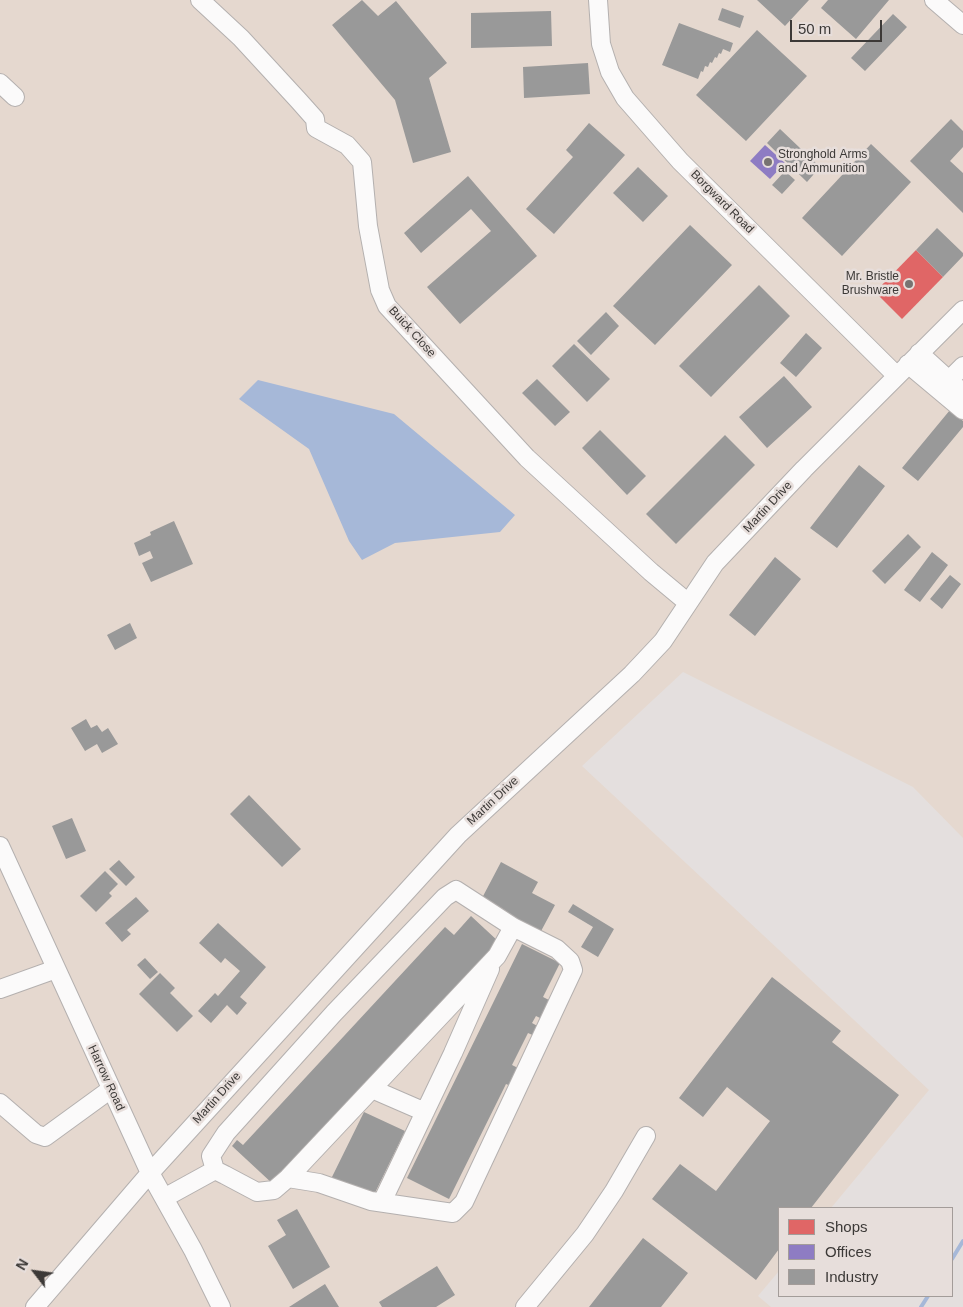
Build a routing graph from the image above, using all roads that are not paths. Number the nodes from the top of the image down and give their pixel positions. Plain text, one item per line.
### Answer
1 (200, 0) edge
2 (598, 0) edge
3 (934, 0) edge
4 (963, 25) edge
5 (0, 83) edge
6 (15, 97) dead end
7 (963, 310) edge
8 (908, 364) junction
9 (963, 366) edge
10 (949, 380) junction
11 (963, 393) edge
12 (963, 410) edge
13 (687, 602) junction
14 (0, 846) edge
15 (513, 928) junction
16 (497, 956) junction
17 (56, 969) junction
18 (0, 989) edge
19 (111, 1089) junction
20 (372, 1089) junction
21 (0, 1103) edge
22 (425, 1112) junction
23 (646, 1136) dead end
24 (215, 1170) junction
25 (150, 1172) junction
26 (288, 1178) junction
27 (164, 1198) junction
28 (382, 1202) junction
29 (35, 1307) edge
30 (221, 1307) edge
31 (525, 1307) edge

1 - 13 street, Buick Close
2 - 8 street, Borgward Road
3 - 4 street
5 - 6 street
7 - 8 street, Martin Drive
8 - 10 street
8 - 12 street
8 - 13 street, Martin Drive
9 - 10 street
10 - 11 street
13 - 25 street, Martin Drive
14 - 17 street, Harrow Road
15 - 16 street
15 - 24 street
15 - 28 street
16 - 20 street
16 - 22 street
17 - 18 street
17 - 19 street, Harrow Road
19 - 21 street
19 - 25 street, Harrow Road
20 - 22 street
20 - 26 street
22 - 28 street
23 - 31 street
24 - 26 street
24 - 27 street
25 - 27 street, Harrow Road
25 - 29 street, Martin Drive
26 - 28 street
27 - 30 street, Harrow Road

